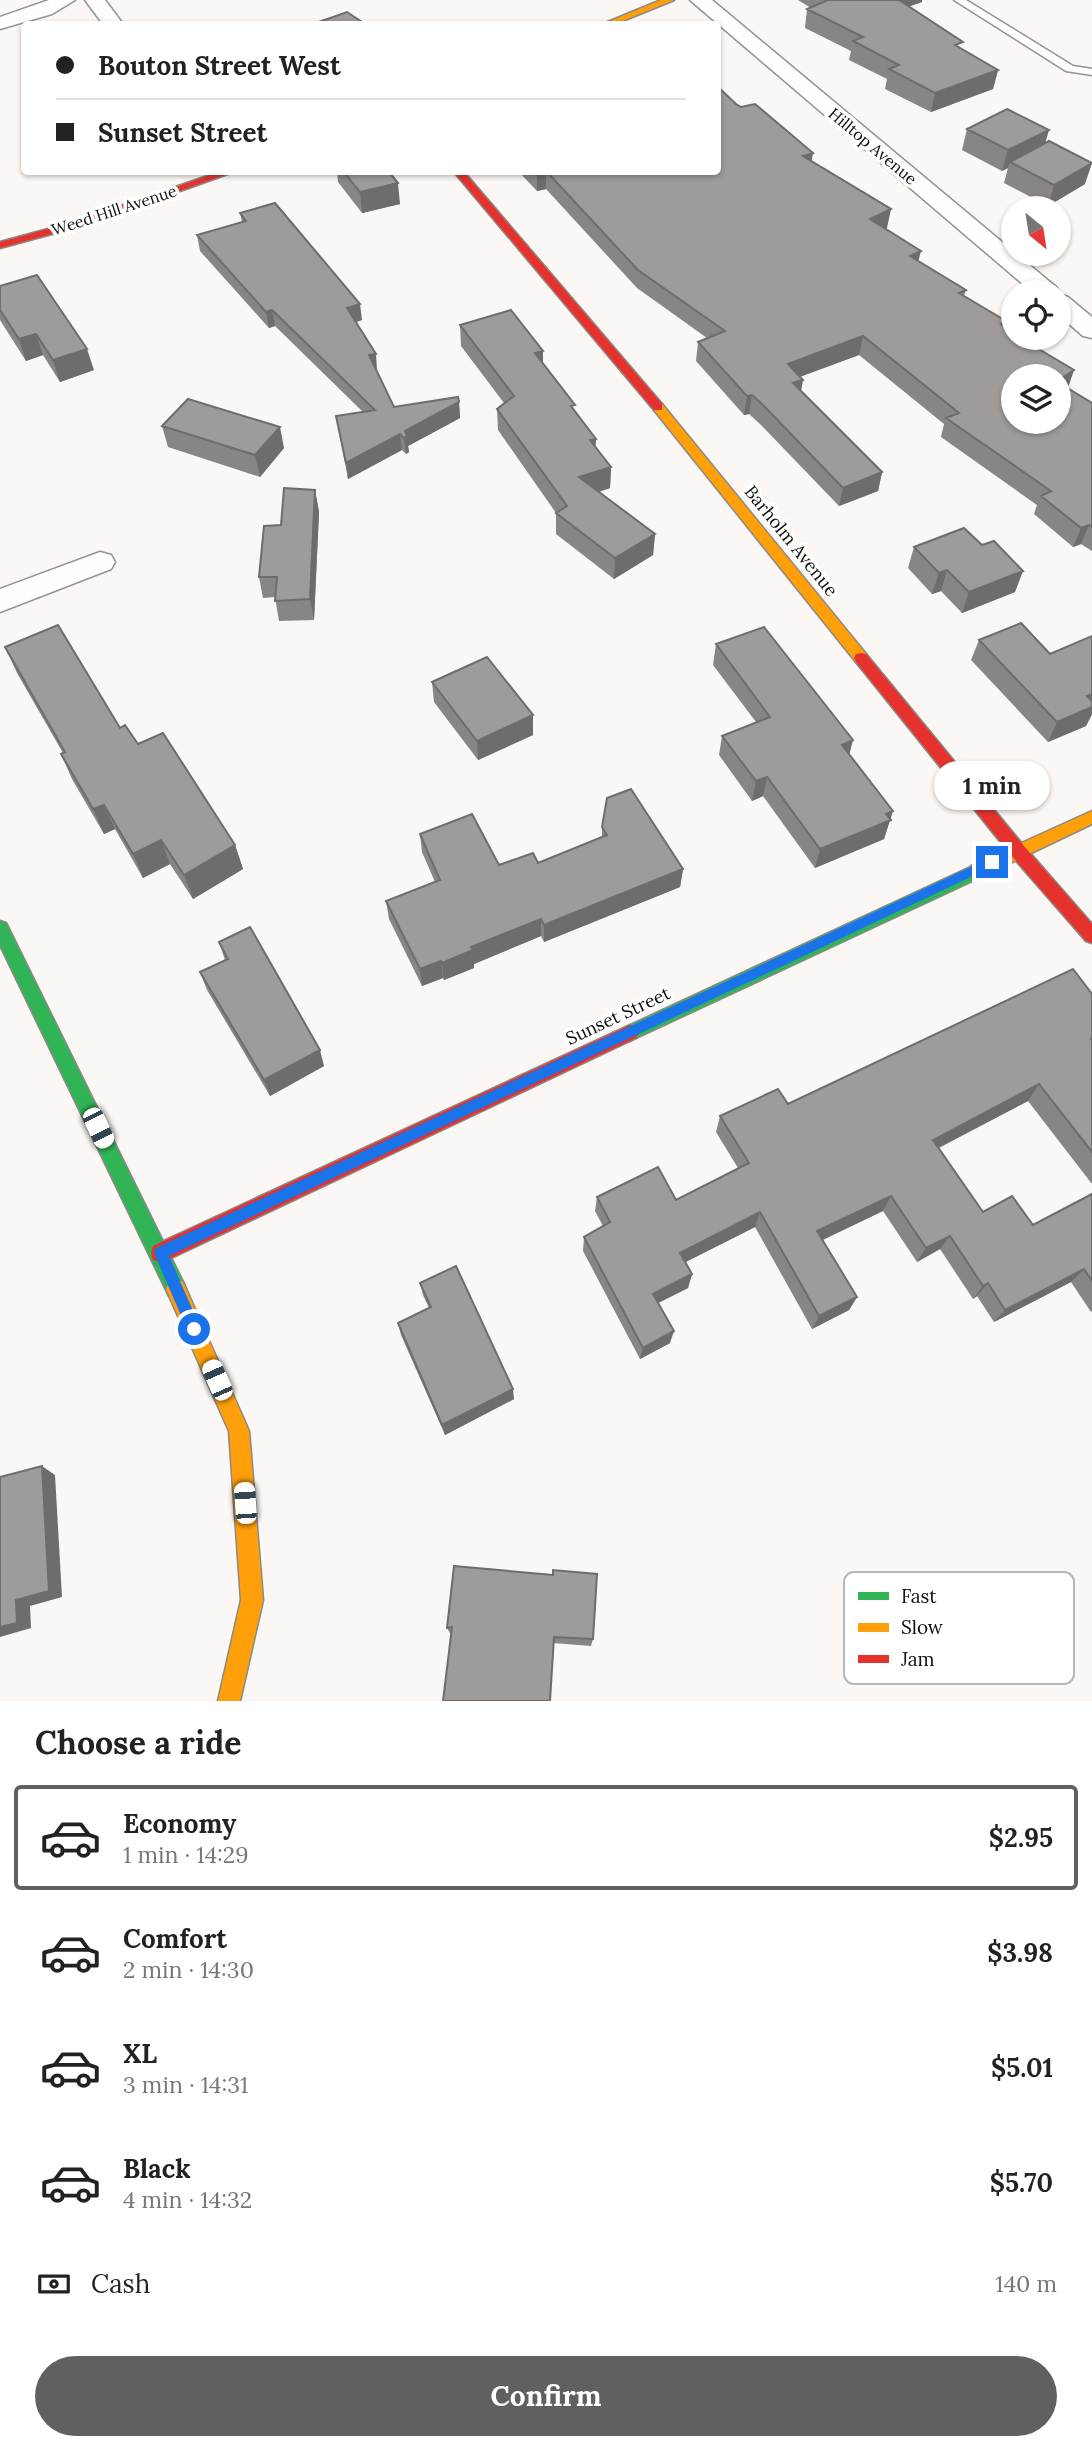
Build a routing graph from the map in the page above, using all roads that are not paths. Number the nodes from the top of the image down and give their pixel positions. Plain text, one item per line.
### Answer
1 (65, 0) edge
2 (95, 0) edge
3 (669, 0) edge
4 (700, 0) edge
5 (959, 0) edge
6 (111, 21) edge
7 (616, 21) edge
8 (0, 23) edge
9 (1092, 72) edge
10 (219, 175) edge
11 (462, 175) edge
12 (0, 245) edge
13 (1033, 280) edge
14 (1071, 312) edge
15 (1092, 330) edge
16 (100, 562) dead end
17 (0, 601) edge
18 (1092, 817) edge
19 (1017, 850) junction
20 (0, 928) edge
21 (1092, 936) edge
22 (160, 1253) junction
23 (229, 1701) edge

1 - 8 street
2 - 6 street
3 - 7 street
4 - 13 street, Hilltop Avenue
5 - 9 lane
10 - 12 street, Weed Hill Avenue
11 - 19 street, Barholm Avenue
14 - 15 street
16 - 17 street
18 - 19 street, Sunset Street
19 - 21 street, Barholm Avenue
19 - 22 street, Sunset Street
20 - 22 street
22 - 23 street

